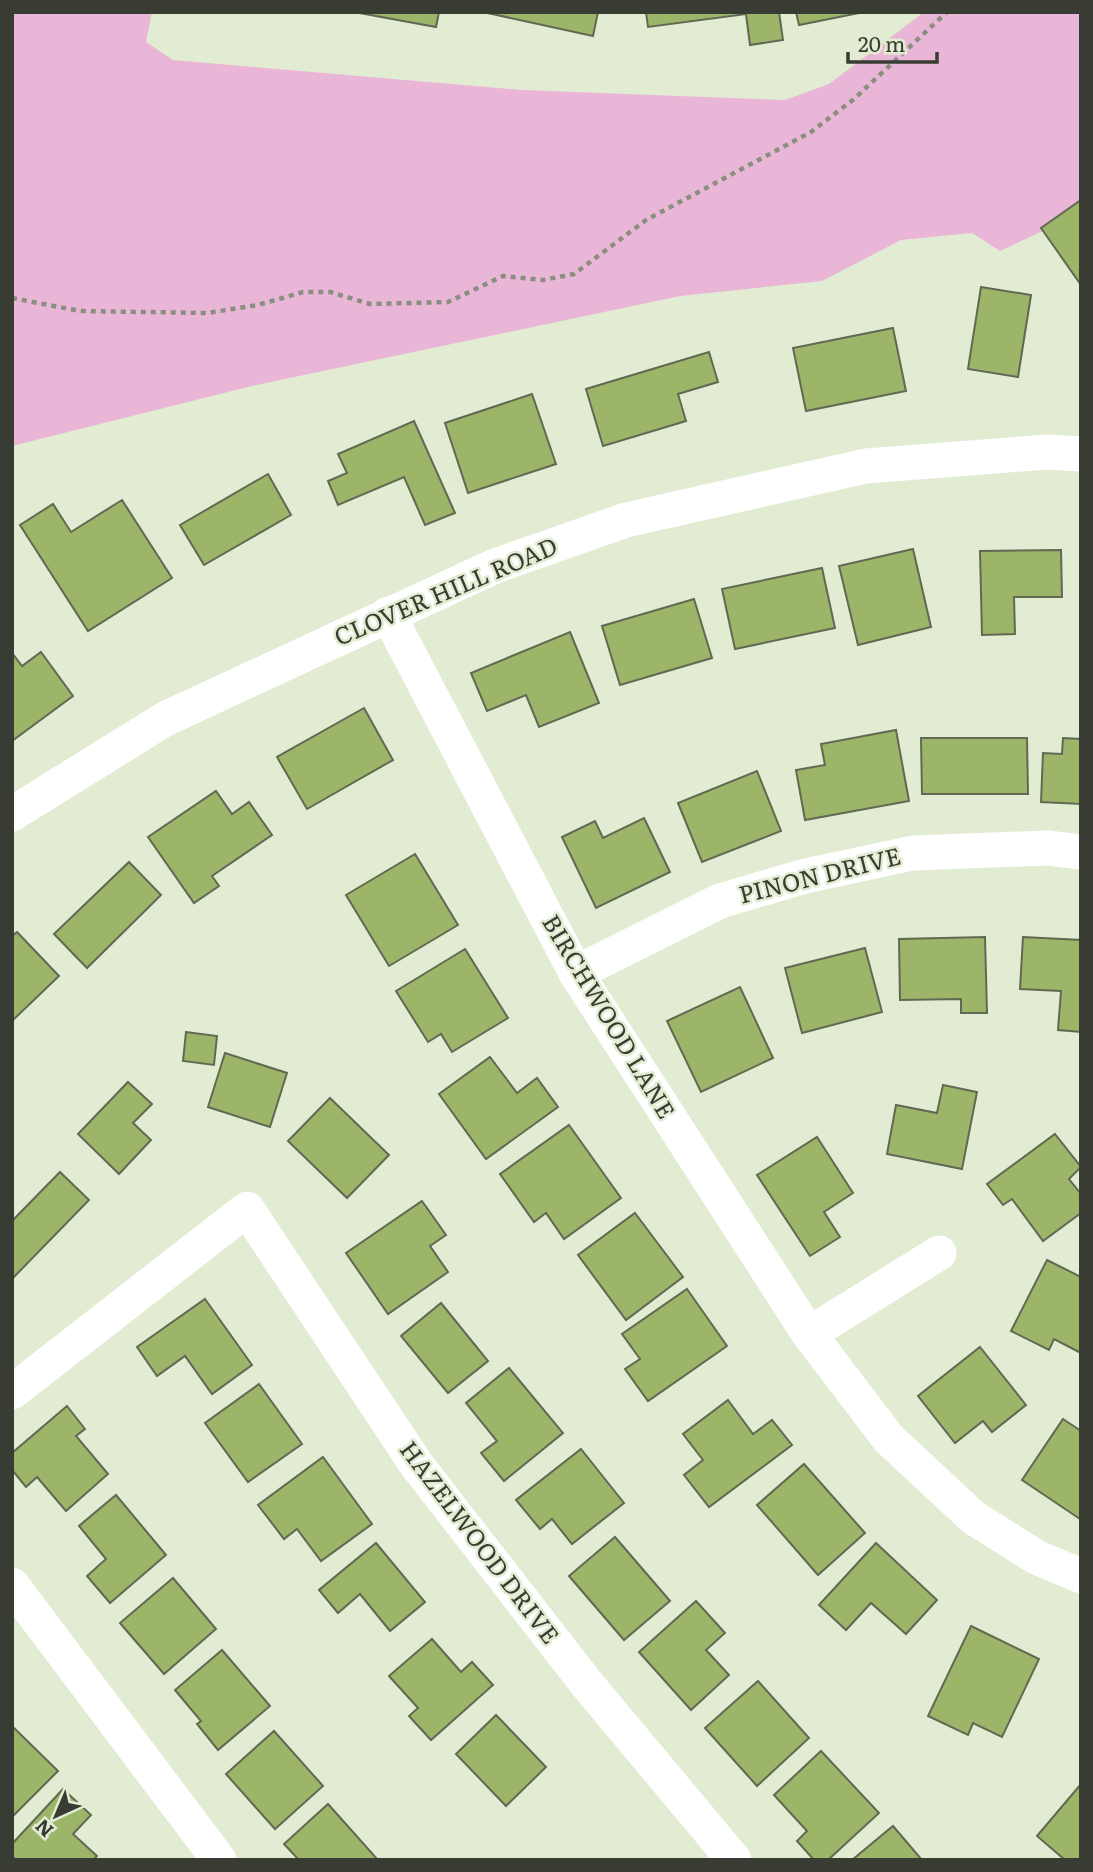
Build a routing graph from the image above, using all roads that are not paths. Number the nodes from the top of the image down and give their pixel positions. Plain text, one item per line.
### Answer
1 (1081, 454) edge
2 (388, 614) junction
3 (12, 814) edge
4 (1081, 852) edge
5 (576, 973) junction
6 (939, 1253) dead end
7 (809, 1334) junction
8 (12, 1392) edge
9 (1081, 1576) edge
10 (12, 1585) edge
11 (219, 1860) edge
12 (734, 1860) edge

1 - 2 street, CLOVER HILL ROAD
2 - 3 street, CLOVER HILL ROAD
2 - 5 street, BIRCHWOOD LANE
4 - 5 street, PINON DRIVE
5 - 7 street, BIRCHWOOD LANE
6 - 7 street
7 - 9 street, BIRCHWOOD LANE
8 - 12 street, HAZELWOOD DRIVE
10 - 11 street

